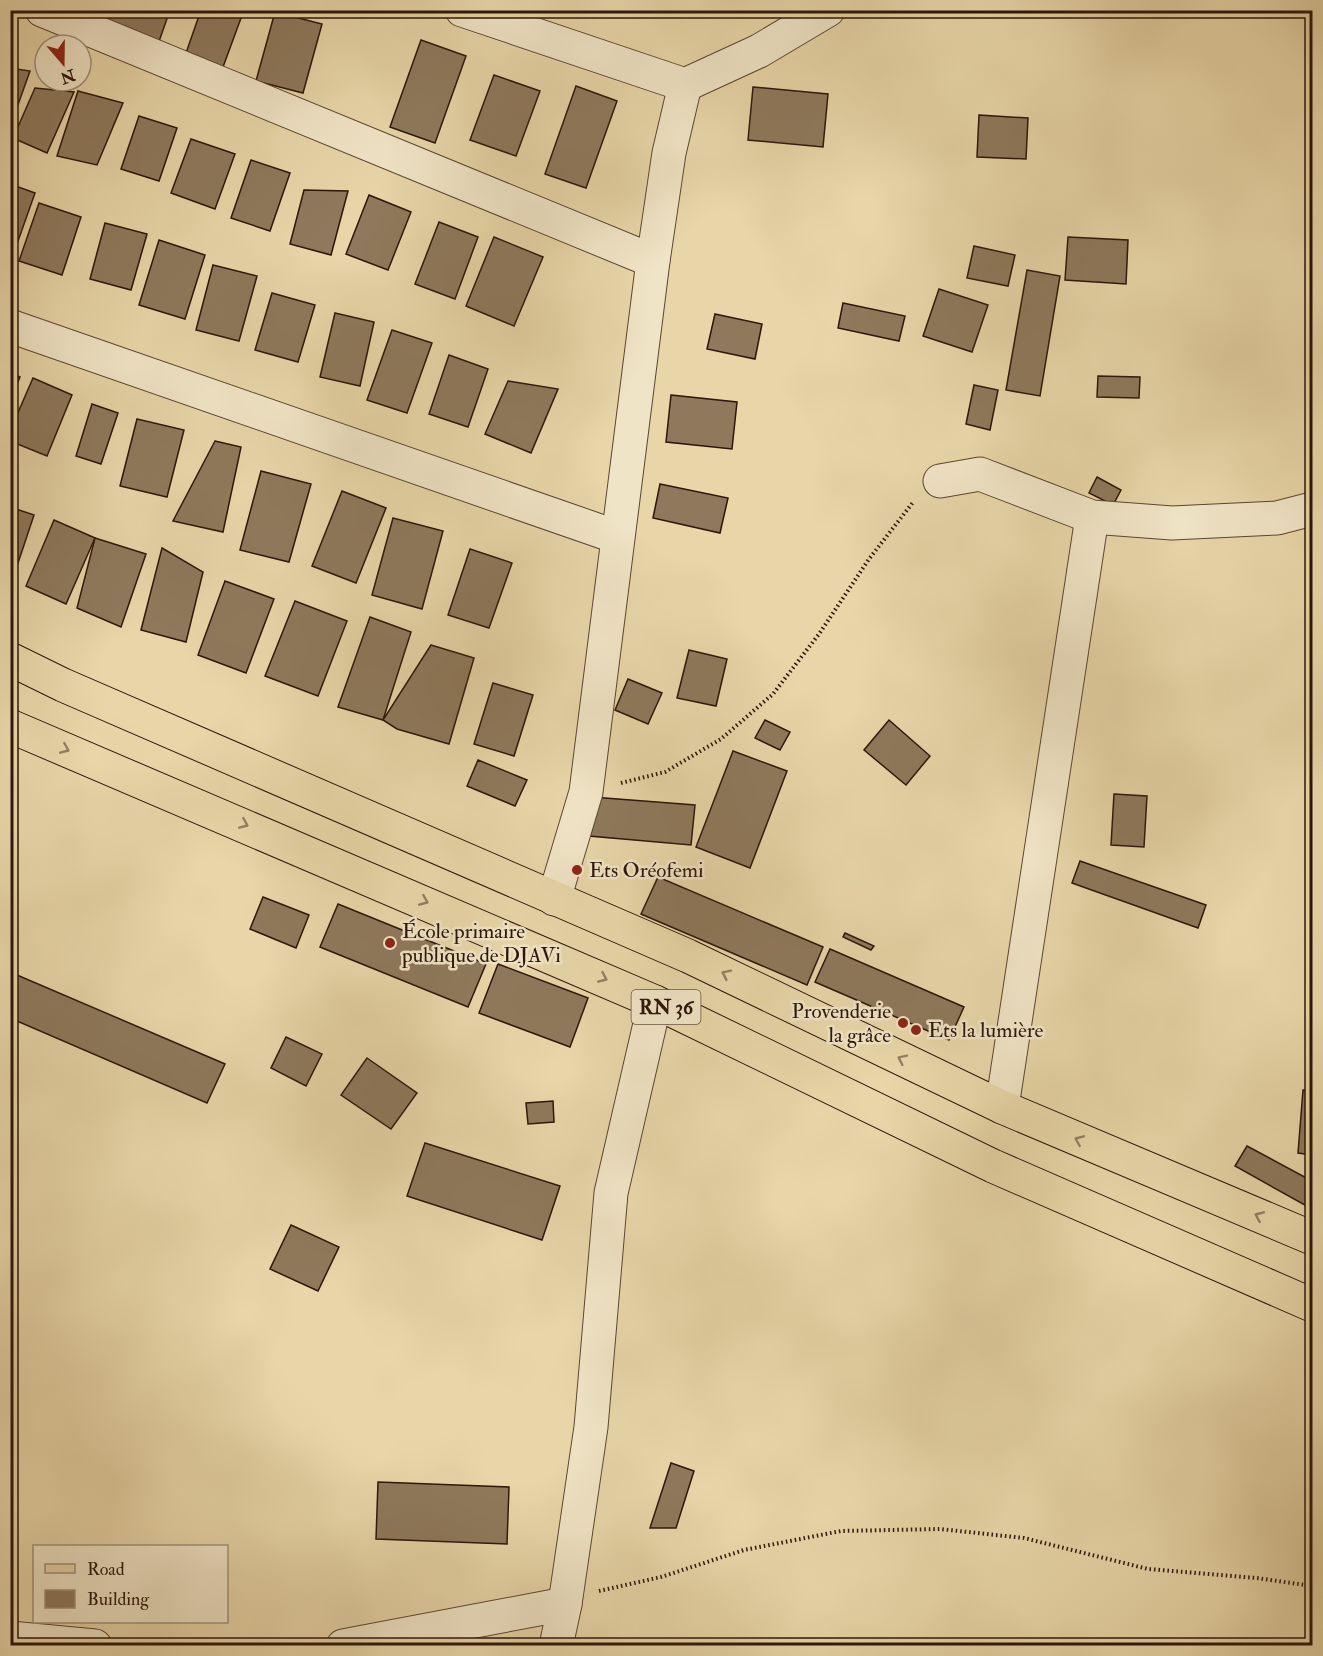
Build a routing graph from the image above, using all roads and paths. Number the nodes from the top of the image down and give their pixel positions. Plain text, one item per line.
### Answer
1 (42, 10) edge
2 (462, 10) edge
3 (828, 10) edge
4 (685, 85) junction
5 (653, 261) junction
6 (10, 326) edge
7 (940, 481) joint
8 (1312, 509) edge
9 (1092, 517) junction
10 (617, 537) junction
11 (10, 659) edge
12 (10, 726) edge
13 (586, 792) junction
14 (554, 898) junction
15 (655, 1002) junction
16 (1002, 1107) junction
17 (1312, 1238) edge
18 (1312, 1305) edge
19 (1312, 1586) edge
20 (565, 1604) junction
21 (10, 1638) edge
22 (95, 1646) edge
23 (343, 1646) edge
24 (556, 1646) edge

1 - 5 street
2 - 4 street
3 - 4 street
4 - 5 street
5 - 10 street
6 - 10 street
7 - 9 street
7 - 13 path
8 - 9 street
9 - 16 street
10 - 13 street
11 - 14 main road, RN 36
12 -> 15 main road, RN 36
13 - 14 street
16 -> 14 main road, RN 36
15 - 18 main road, RN 36
15 - 20 street
17 -> 16 main road, RN 36
19 - 20 path
20 - 23 street
20 - 24 street
21 - 22 street

